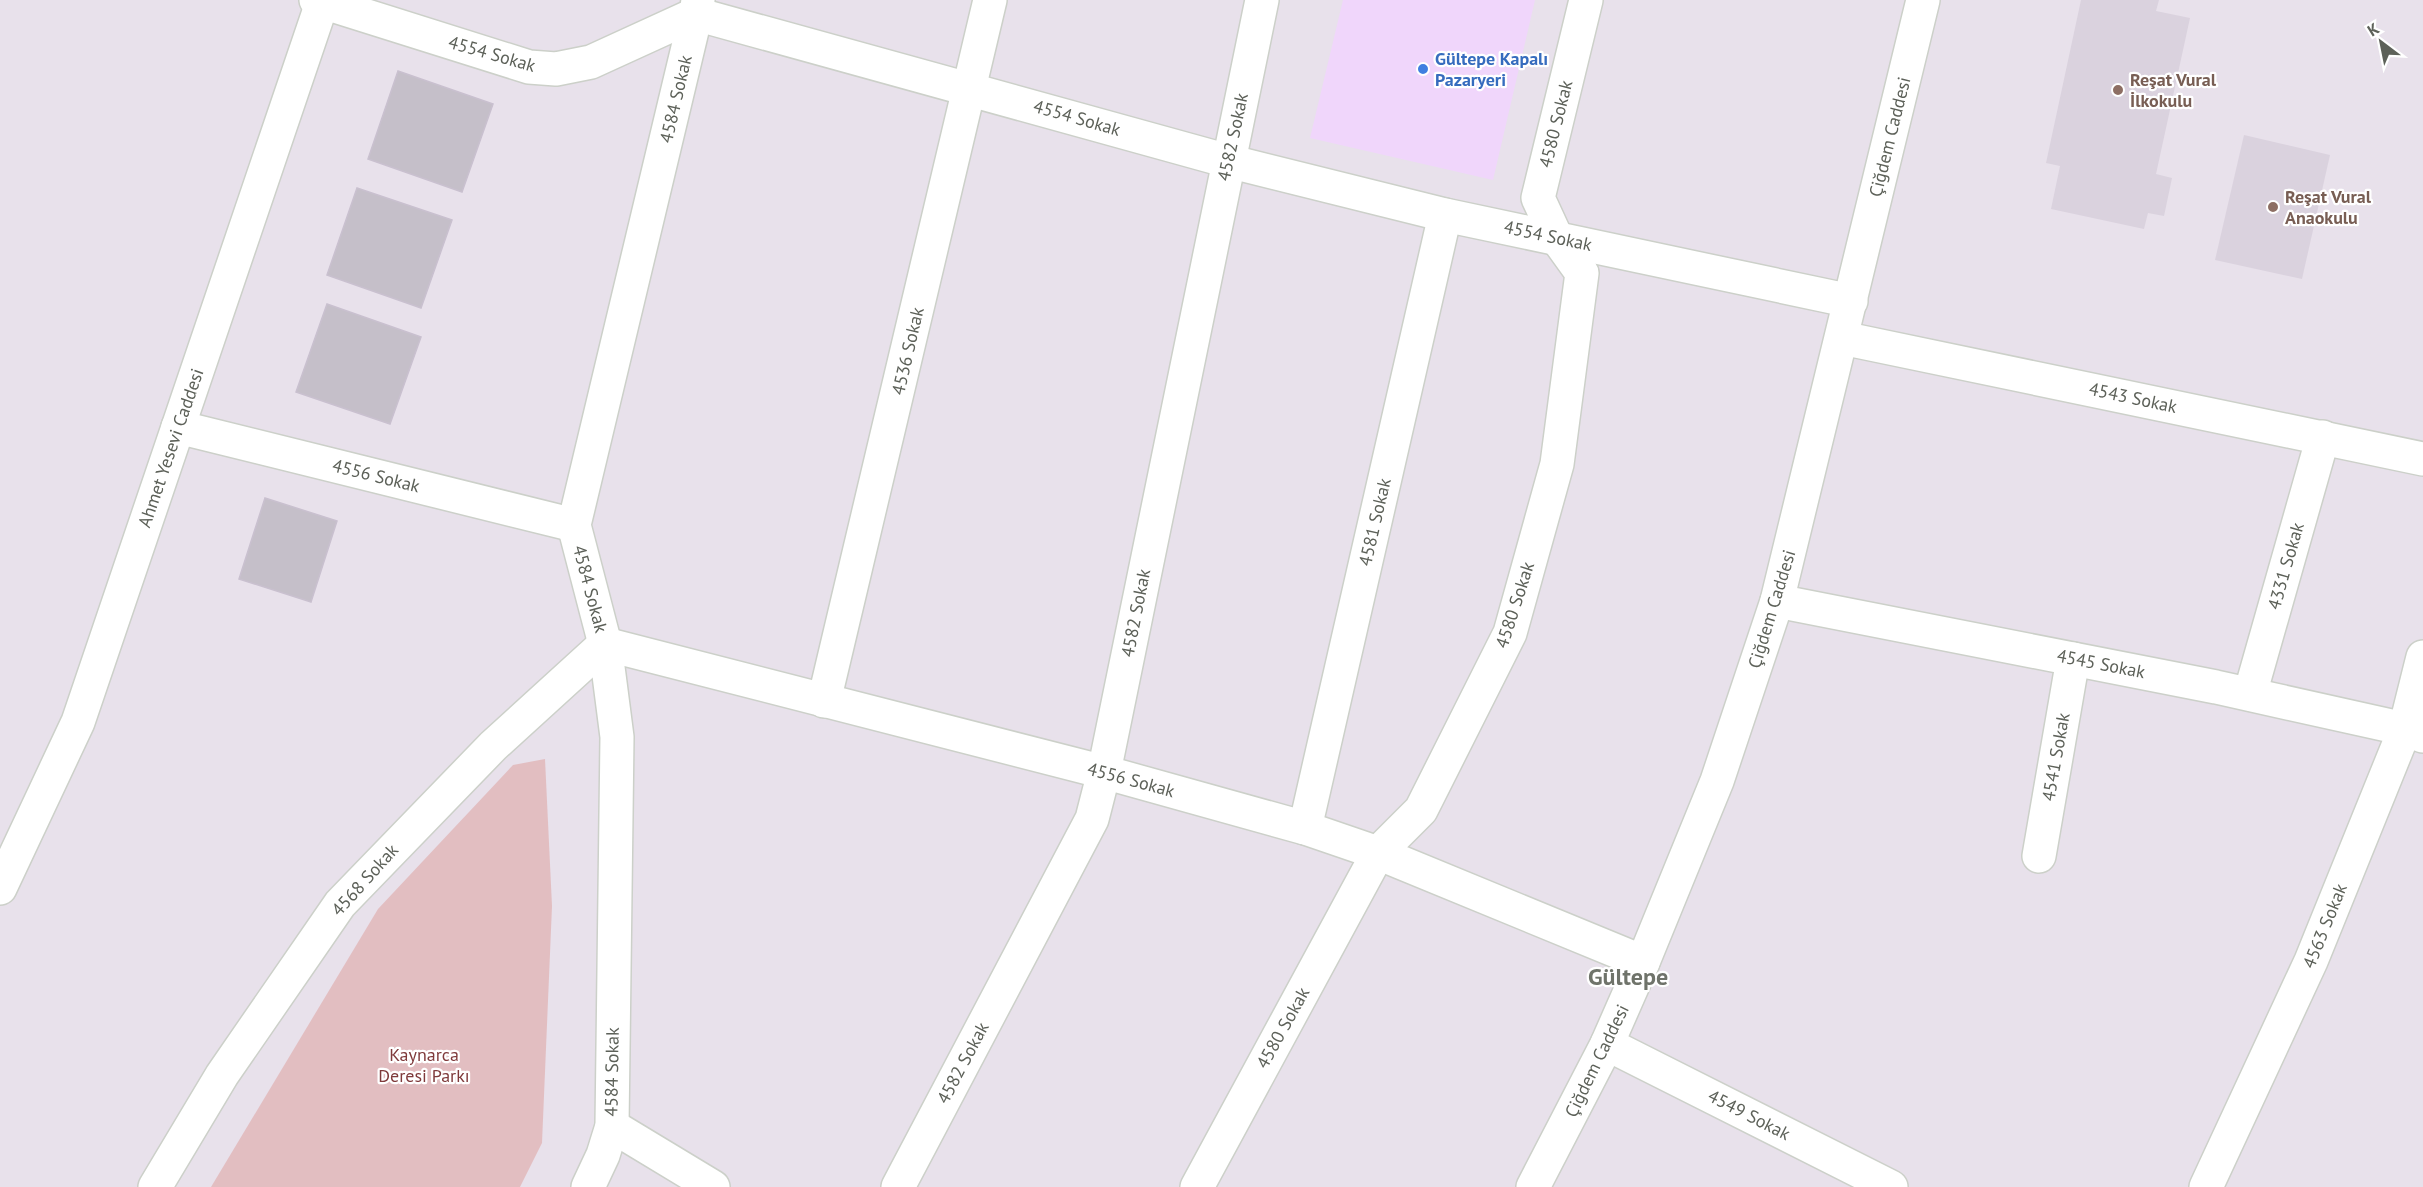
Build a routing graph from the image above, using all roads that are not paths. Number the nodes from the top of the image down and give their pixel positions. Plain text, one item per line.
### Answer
1 (990, 0) edge
2 (1262, 0) edge
3 (1586, 0) edge
4 (1923, 0) edge
5 (320, 1) edge
6 (697, 7) edge
7 (970, 89) junction
8 (1228, 161) junction
9 (1445, 215) junction
10 (1556, 237) junction
11 (1851, 301) junction
12 (1842, 338) junction
13 (178, 427) junction
14 (2323, 437) junction
15 (2423, 459) edge
16 (574, 525) junction
17 (1777, 601) junction
18 (604, 644) junction
19 (2423, 657) edge
20 (2073, 659) junction
21 (2250, 694) junction
22 (824, 701) junction
23 (2414, 732) edge
24 (1104, 772) junction
25 (1305, 828) junction
26 (1378, 853) junction
27 (2039, 856) dead end
28 (0, 888) edge
29 (1643, 962) junction
30 (1607, 1044) junction
31 (612, 1126) junction
32 (155, 1187) edge
33 (588, 1187) edge
34 (713, 1187) edge
35 (898, 1187) edge
36 (1197, 1187) edge
37 (1533, 1187) edge
38 (1891, 1187) edge
39 (2206, 1187) edge

1 - 7 street, 4536 Sokak
2 - 8 street, 4582 Sokak
3 - 10 street, 4580 Sokak
4 - 11 street, Çiğdem Caddesi
5 - 6 street, 4554 Sokak
5 - 13 street, Ahmet Yesevi Caddesi
6 - 7 street, 4554 Sokak
6 - 16 street, 4584 Sokak
7 - 8 street, 4554 Sokak
7 - 22 street, 4536 Sokak
8 - 9 street, 4554 Sokak
8 - 24 street, 4582 Sokak
9 - 10 street, 4554 Sokak
9 - 25 street, 4581 Sokak
10 - 11 street, 4554 Sokak
10 - 26 street, 4580 Sokak
11 - 12 street, Çiğdem Caddesi
12 - 14 street, 4543 Sokak
12 - 17 street, Çiğdem Caddesi
13 - 16 street, 4556 Sokak
13 - 28 street, Ahmet Yesevi Caddesi
14 - 15 street, 4543 Sokak
14 - 21 street, 4331 Sokak
16 - 18 street, 4584 Sokak
17 - 20 street, 4545 Sokak
17 - 29 street, Çiğdem Caddesi
18 - 22 street, 4556 Sokak
18 - 31 street, 4584 Sokak
18 - 32 street, 4568 Sokak
19 - 23 street, 4563 Sokak
20 - 21 street, 4545 Sokak
20 - 27 street, 4541 Sokak
21 - 23 street, 4545 Sokak
22 - 24 street, 4556 Sokak
23 - 39 street, 4563 Sokak
24 - 25 street, 4556 Sokak
24 - 35 street, 4582 Sokak
25 - 26 street, 4556 Sokak
26 - 29 street, 4556 Sokak
26 - 36 street, 4580 Sokak
29 - 30 street, Çiğdem Caddesi
30 - 37 street, Çiğdem Caddesi
30 - 38 street, 4549 Sokak
31 - 33 street, 4584 Sokak
31 - 34 street

